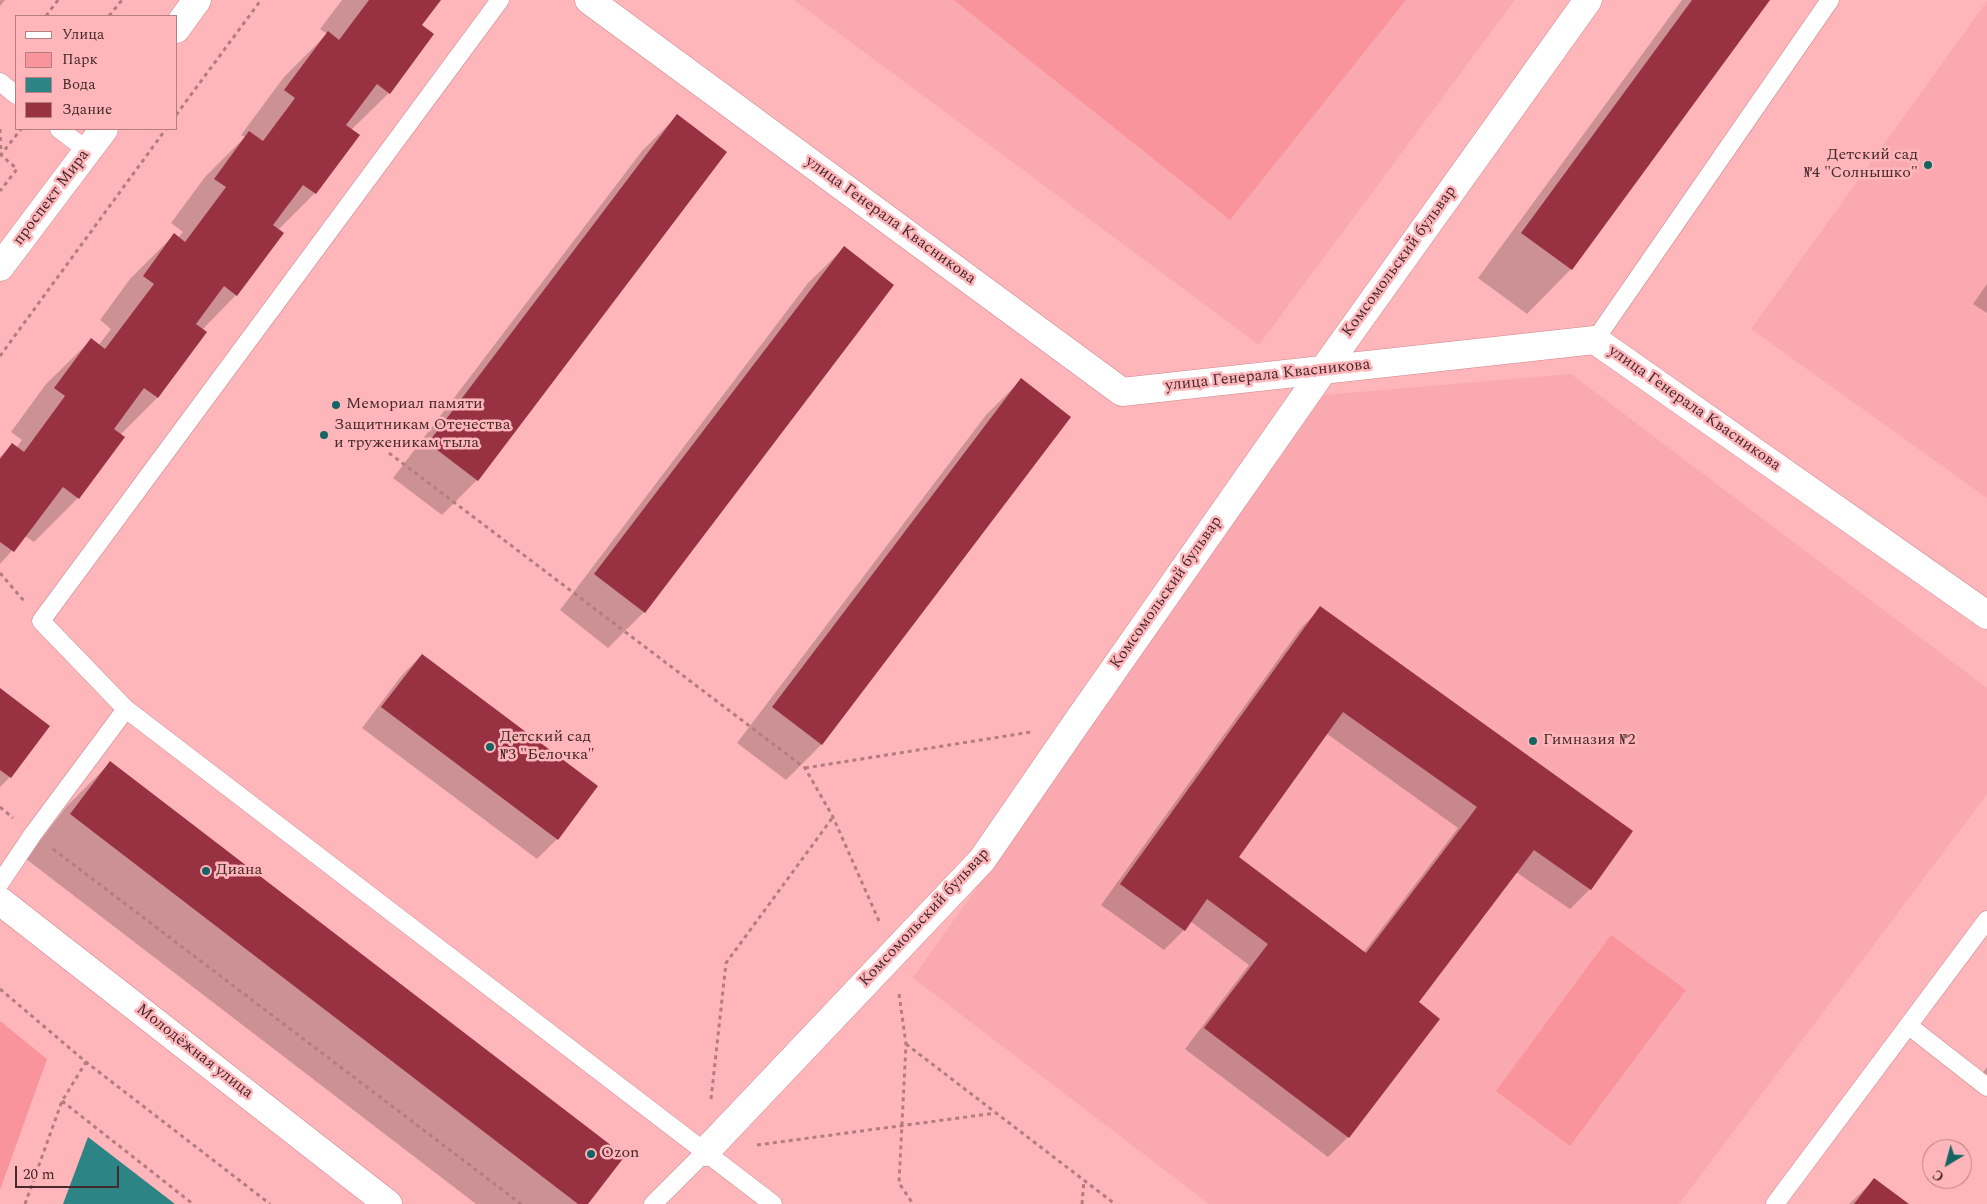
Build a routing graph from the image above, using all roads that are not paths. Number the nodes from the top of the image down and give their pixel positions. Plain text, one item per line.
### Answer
1 (197, 0) edge
2 (500, 0) edge
3 (589, 0) edge
4 (1588, 0) edge
5 (1830, 0) edge
6 (178, 26) edge
7 (0, 82) edge
8 (15, 94) edge
9 (60, 130) edge
10 (103, 130) edge
11 (88, 151) junction
12 (0, 267) edge
13 (1596, 340) junction
14 (1324, 369) junction
15 (1987, 616) edge
16 (126, 709) junction
17 (0, 883) edge
18 (0, 901) edge
19 (1987, 920) edge
20 (1909, 1026) junction
21 (1987, 1086) edge
22 (705, 1152) junction
23 (388, 1204) edge
24 (653, 1204) edge
25 (773, 1204) edge
26 (1775, 1204) edge

1 - 6 street
2 - 16 lane
3 - 14 street, улица Генерала Квасникова
4 - 14 street, Комсомольский бульвар
5 - 13 lane
7 - 8 lane
9 - 11 lane
10 - 11 street, проспект Мира
11 - 12 street, проспект Мира
13 - 14 street, улица Генерала Квасникова
13 - 15 street, улица Генерала Квасникова
14 - 22 street, Комсомольский бульвар
16 - 17 lane
16 - 22 lane
18 - 23 street, Молодёжная улица
19 - 20 lane
20 - 21 lane
20 - 26 lane
22 - 24 lane
22 - 25 lane

